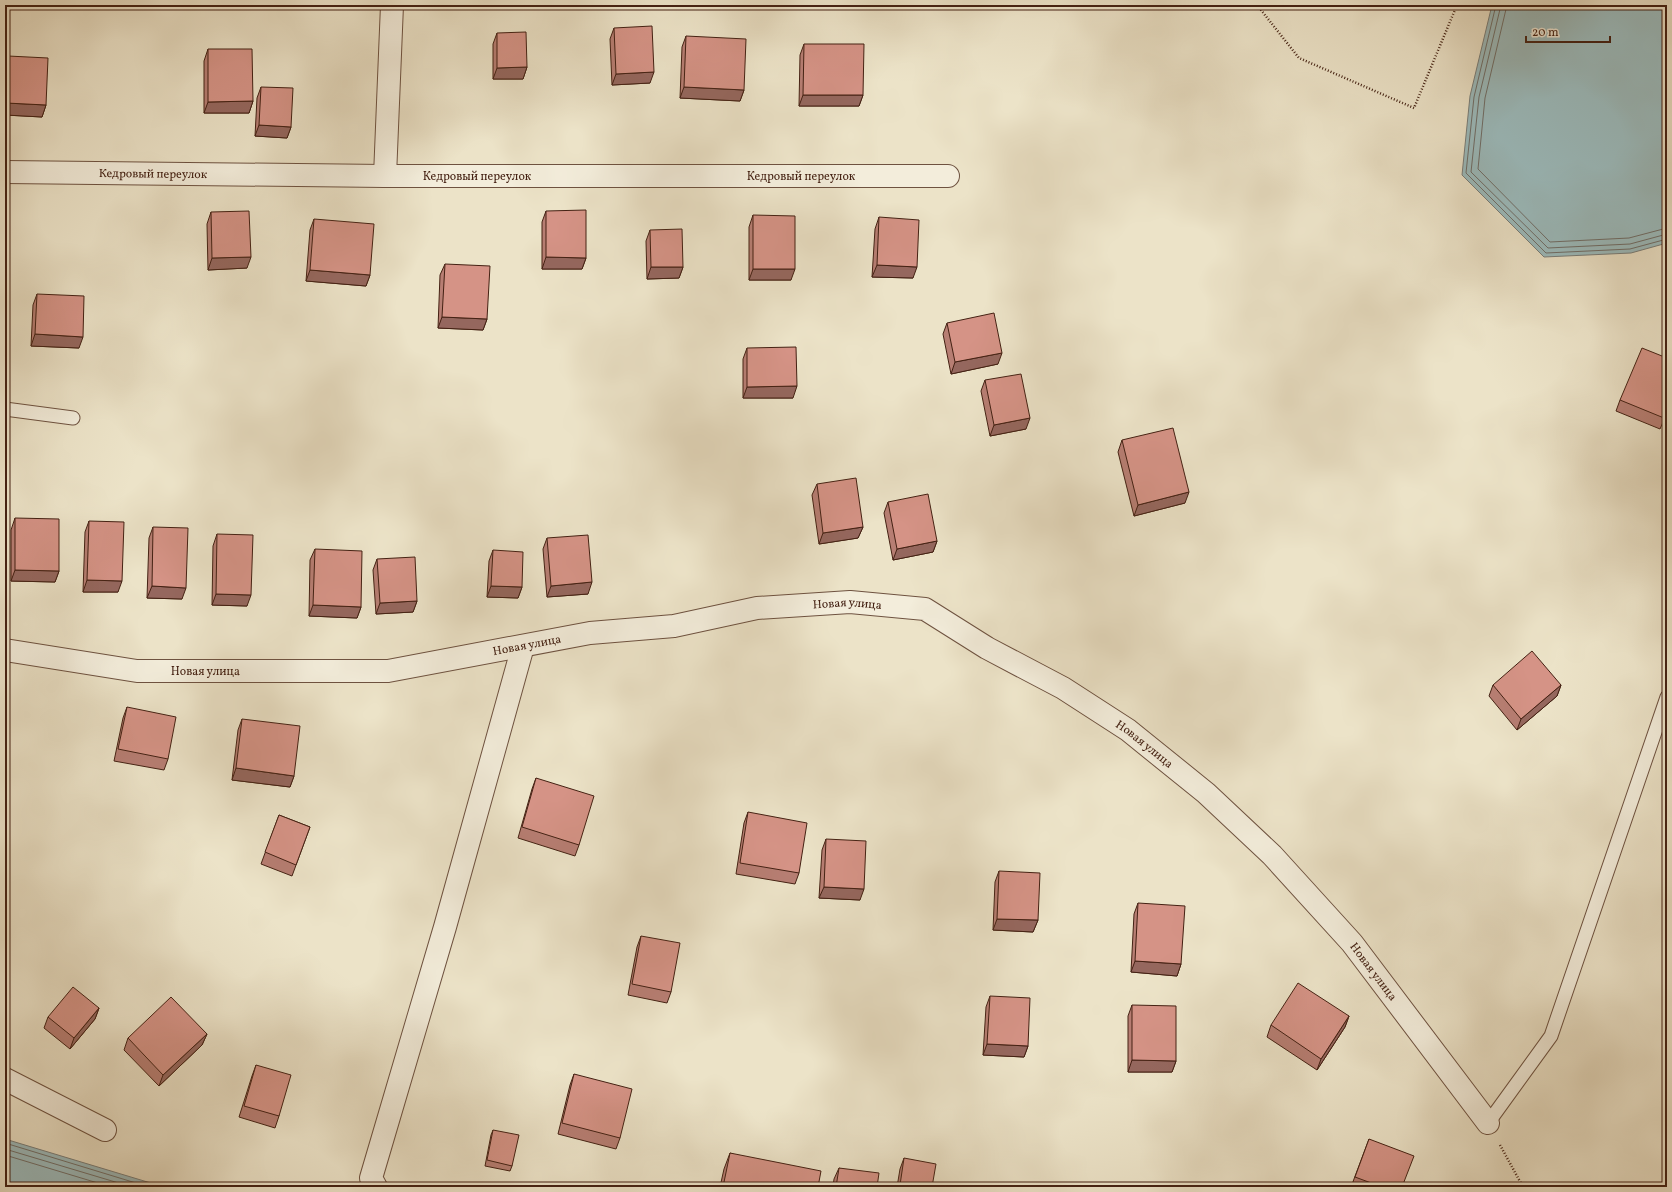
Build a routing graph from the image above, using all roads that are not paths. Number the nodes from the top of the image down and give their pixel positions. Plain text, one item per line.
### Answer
1 (392, 5) edge
2 (5, 172) edge
3 (385, 176) junction
4 (948, 176) dead end
5 (5, 409) edge
6 (73, 418) dead end
7 (523, 646) junction
8 (5, 650) edge
9 (1667, 697) edge
10 (5, 1079) edge
11 (1488, 1123) joint
12 (105, 1130) dead end
13 (376, 1187) edge

1 - 3 street
2 - 3 street, Кедровый переулок
3 - 4 street, Кедровый переулок
5 - 6 lane
7 - 8 street, Новая улица
7 - 11 street, Новая улица
7 - 13 street
9 - 11 lane
10 - 12 street

